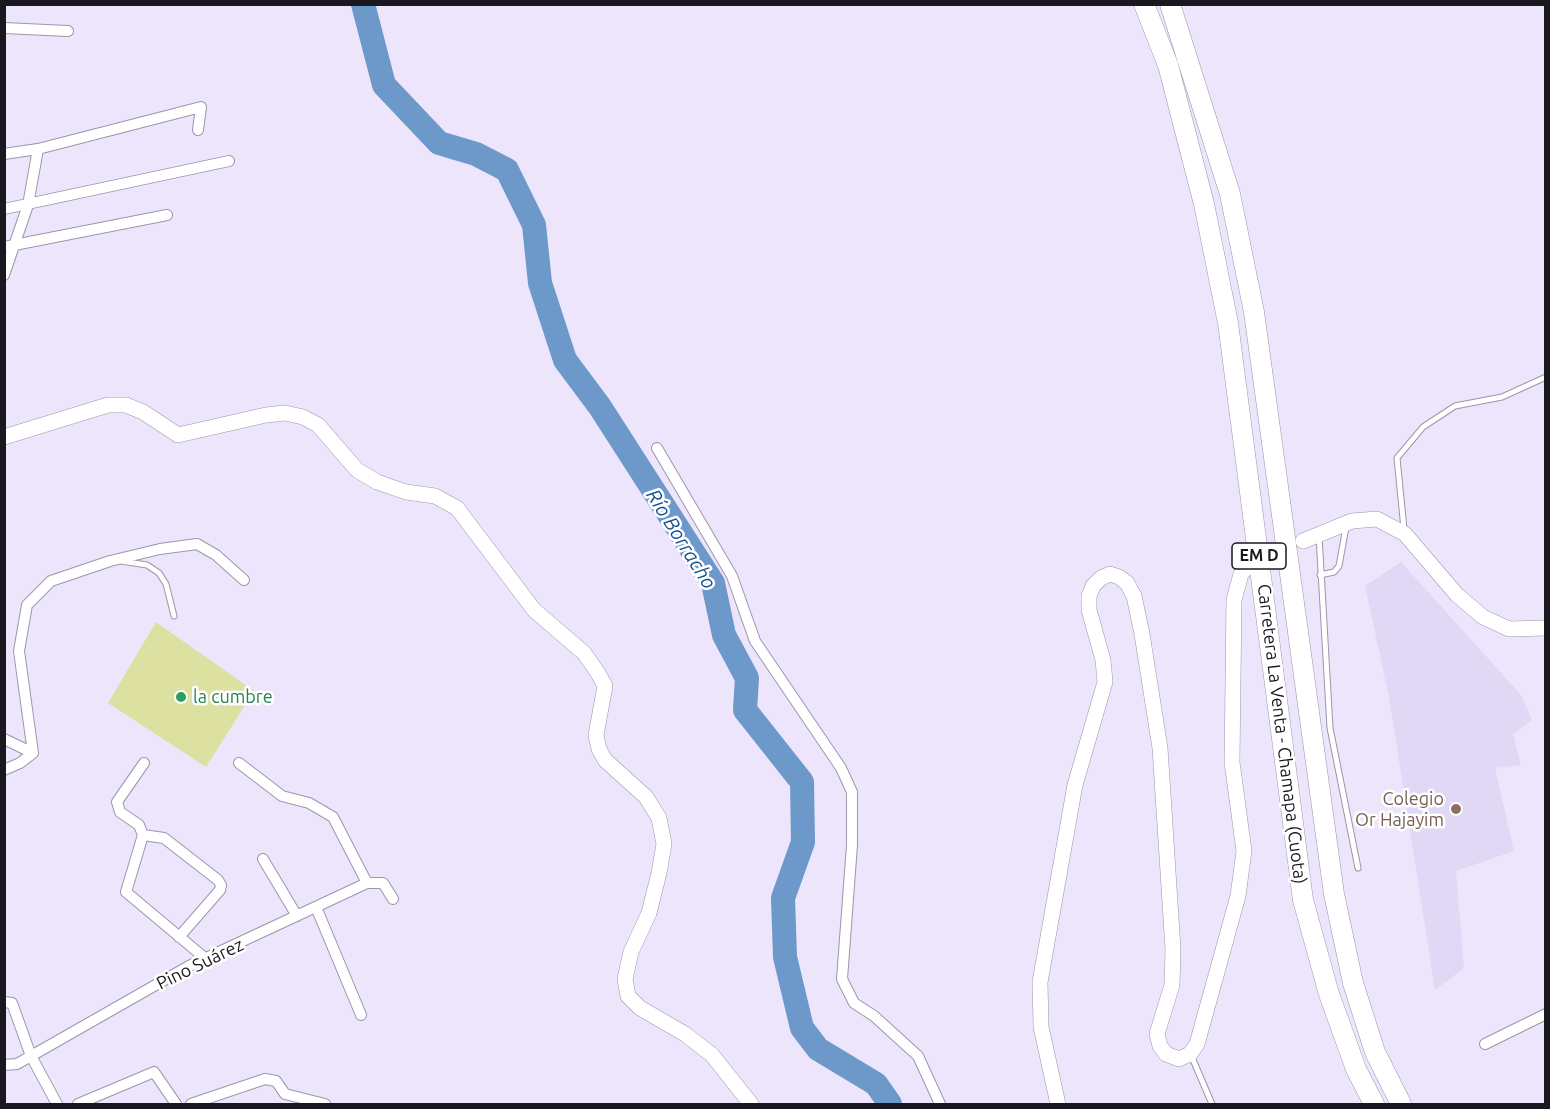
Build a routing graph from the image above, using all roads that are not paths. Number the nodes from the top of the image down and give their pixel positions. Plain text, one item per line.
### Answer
1 (1144, 4) edge
2 (1170, 4) edge
3 (4, 28) edge
4 (68, 31) dead end
5 (198, 130) dead end
6 (38, 149) junction
7 (4, 154) edge
8 (229, 161) dead end
9 (28, 205) junction
10 (4, 209) edge
11 (167, 215) dead end
12 (9, 246) edge
13 (4, 275) edge
14 (1545, 377) edge
15 (4, 437) edge
16 (657, 448) dead end
17 (1347, 523) junction
18 (1319, 534) junction
19 (1405, 534) junction
20 (1303, 541) tunnel mouth
21 (110, 561) junction
22 (1253, 561) tunnel mouth
23 (1320, 575) junction
24 (244, 579) dead end
25 (174, 616) dead end
26 (1545, 628) edge
27 (4, 740) edge
28 (33, 753) junction
29 (144, 763) dead end
30 (239, 764) dead end
31 (4, 770) edge
32 (143, 835) junction
33 (263, 859) dead end
34 (1358, 868) dead end
35 (366, 883) junction
36 (393, 899) dead end
37 (316, 907) junction
38 (297, 916) junction
39 (179, 937) junction
40 (206, 959) junction
41 (4, 1002) edge
42 (1545, 1014) edge
43 (361, 1015) dead end
44 (1485, 1044) dead end
45 (1190, 1053) junction
46 (31, 1056) junction
47 (4, 1065) edge
48 (215, 1101) edge
49 (57, 1104) edge
50 (78, 1104) edge
51 (176, 1104) edge
52 (191, 1104) edge
53 (325, 1104) edge
54 (751, 1104) edge
55 (940, 1104) edge
56 (1058, 1104) edge
57 (1212, 1104) edge
58 (1374, 1104) edge
59 (1401, 1104) edge

1 - 58 highway, Carretera La Venta - Chamapa (Cuota) / EM D
2 - 59 highway, Carretera La Venta - Chamapa (Cuota) / EM D
3 - 4 street
5 - 6 street
6 - 7 street
6 - 9 street
8 - 9 street
9 - 10 street
9 - 12 street
11 - 12 street
12 - 13 street
14 - 19 lane
15 - 54 main road
16 - 55 street
17 - 18 main road
17 - 19 main road
17 - 23 lane
18 - 20 main road
18 - 23 lane
19 - 26 main road
21 - 24 street
21 - 25 lane
21 - 28 street
22 - 45 main road
23 - 34 lane
27 - 28 street
28 - 31 street
29 - 32 street
30 - 35 street
32 - 39 street
32 - 39 street
33 - 38 street
35 - 36 street
35 - 37 street, Pino Suárez
37 - 38 street, Pino Suárez
37 - 43 street
38 - 40 street, Pino Suárez
39 - 40 street
40 - 46 street, Pino Suárez
41 - 46 street
42 - 44 street
45 - 56 main road
45 - 57 lane
46 - 47 street, Pino Suárez
46 - 49 street
48 - 52 street
48 - 53 street
50 - 51 street

